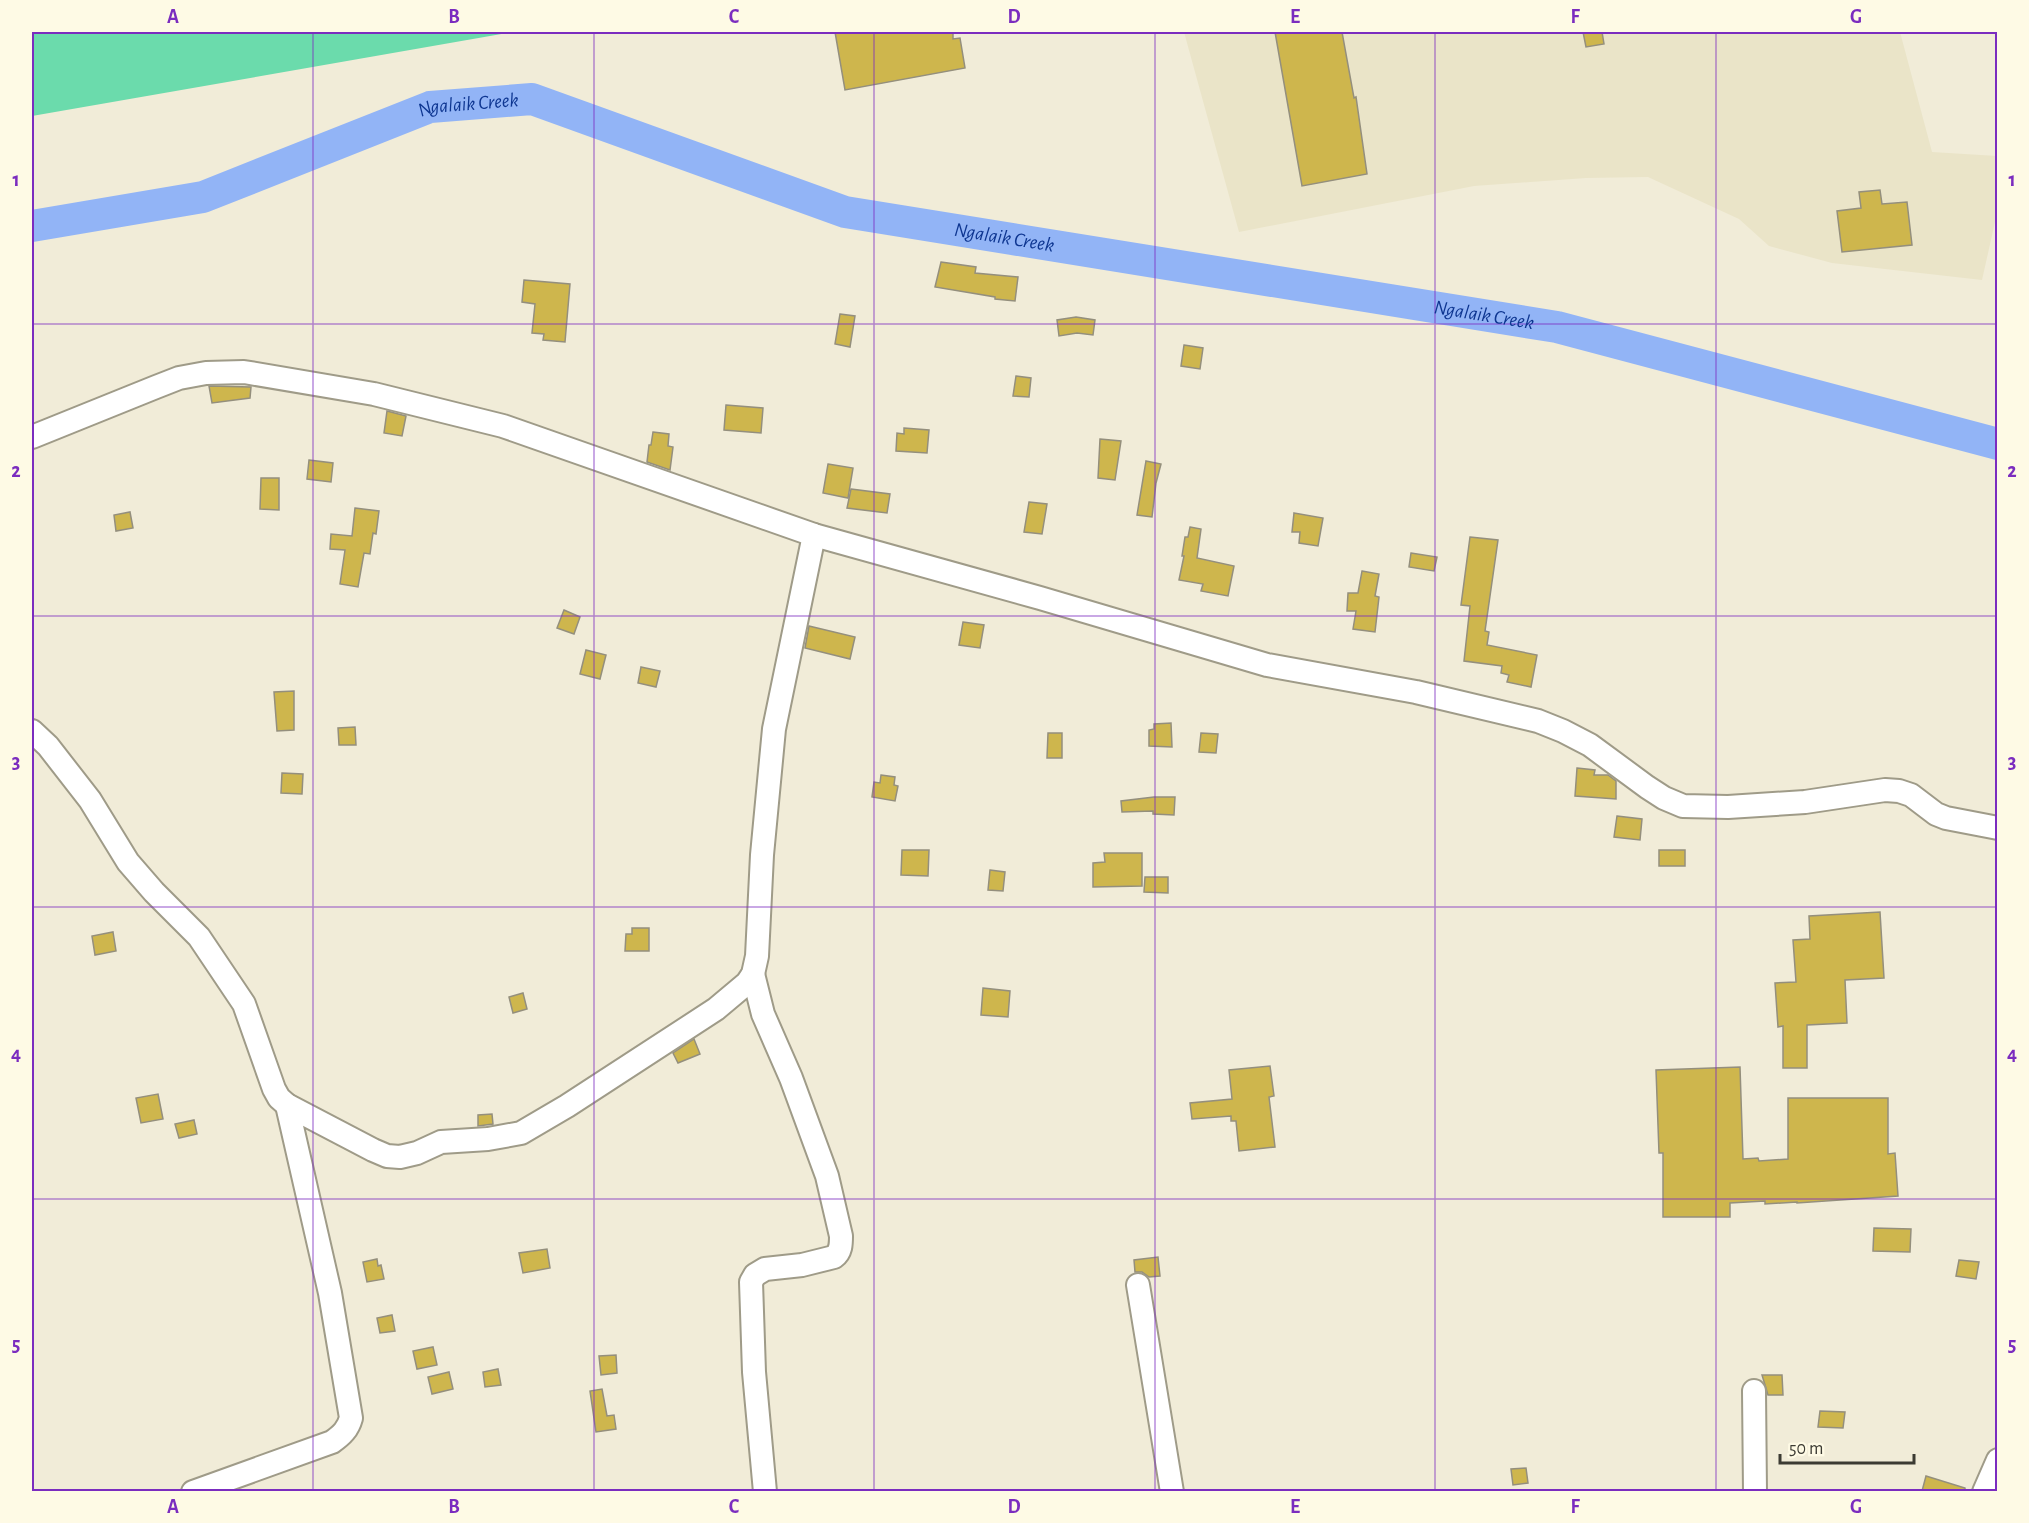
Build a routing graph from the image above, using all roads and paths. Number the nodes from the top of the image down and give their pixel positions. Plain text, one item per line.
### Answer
1 (32, 438) edge
2 (814, 535) junction
3 (32, 731) edge
4 (1998, 828) edge
5 (753, 974) junction
6 (287, 1105) junction
7 (1138, 1285) dead end
8 (1754, 1391) dead end
9 (1998, 1460) edge
10 (193, 1491) edge
11 (765, 1491) edge
12 (1172, 1491) edge
13 (1755, 1491) edge
14 (1984, 1491) edge

1 - 2 street
2 - 4 street
2 - 5 street
3 - 6 street
5 - 6 street
5 - 11 street
6 - 10 street
7 - 12 street
8 - 13 street
9 - 14 street

